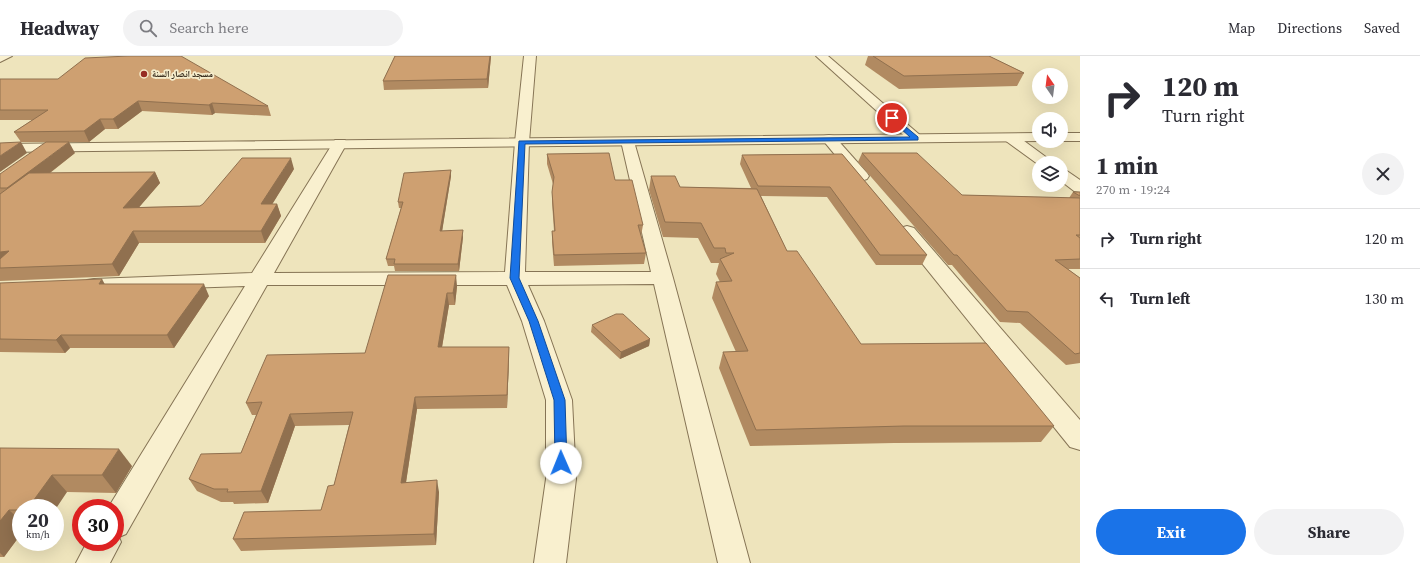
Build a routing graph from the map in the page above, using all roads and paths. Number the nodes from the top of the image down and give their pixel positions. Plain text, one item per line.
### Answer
1 (6, 56) edge
2 (530, 56) edge
3 (821, 56) edge
4 (0, 59) edge
5 (1032, 137) edge
6 (1068, 137) edge
7 (1080, 137) edge
8 (1011, 138) junction
9 (829, 139) junction
10 (916, 139) junction
11 (628, 141) junction
12 (522, 142) junction
13 (340, 143) junction
14 (0, 148) edge
15 (47, 148) junction
16 (1036, 156) edge
17 (24, 165) edge
18 (1068, 179) edge
19 (1080, 187) edge
20 (876, 194) edge
21 (896, 219) edge
22 (514, 278) junction
23 (662, 278) junction
24 (260, 279) junction
25 (79, 285) edge
26 (1080, 439) edge
27 (124, 509) edge
28 (99, 551) edge
29 (92, 563) edge
30 (550, 563) edge
31 (734, 563) edge

1 - 4 street
2 - 12 street
3 - 10 street
5 - 8 street
6 - 7 street
8 - 10 street
8 - 16 street
9 - 10 street
9 - 11 street
9 - 20 street
11 - 12 street
11 - 23 street
12 - 13 street
12 - 22 street
13 - 15 street
13 - 24 street
14 - 15 street
15 - 17 street
18 - 19 street
21 - 26 street
22 - 23 street
22 - 24 street
22 - 30 street
23 - 31 street
24 - 25 street
24 - 27 street
28 - 29 street

